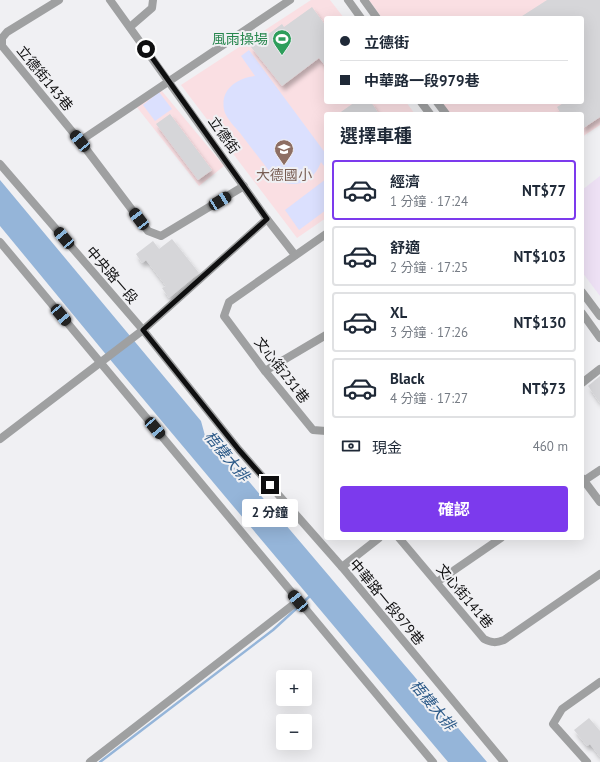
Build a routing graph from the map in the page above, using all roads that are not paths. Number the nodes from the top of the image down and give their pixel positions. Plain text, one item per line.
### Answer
1 (59, 0) edge
2 (110, 0) edge
3 (153, 0) edge
4 (290, 0) edge
5 (348, 0) edge
6 (364, 0) edge
7 (360, 16) edge
8 (376, 16) edge
9 (130, 27) junction
10 (3, 52) edge
11 (170, 81) junction
12 (80, 141) junction
13 (0, 164) edge
14 (244, 186) junction
15 (267, 219) junction
16 (324, 235) edge
17 (0, 243) edge
18 (295, 255) junction
19 (584, 295) edge
20 (584, 316) edge
21 (600, 316) edge
22 (143, 330) junction
23 (324, 336) edge
24 (600, 338) edge
25 (100, 363) junction
26 (600, 369) edge
27 (266, 371) junction
28 (584, 381) edge
29 (324, 431) edge
30 (0, 439) edge
31 (600, 470) edge
32 (584, 479) edge
33 (584, 481) edge
34 (600, 502) edge
35 (377, 540) edge
36 (401, 540) edge
37 (498, 540) edge
38 (342, 568) junction
39 (600, 574) edge
40 (437, 582) junction
41 (298, 601) junction
42 (600, 682) edge
43 (90, 762) edge
44 (433, 762) edge
45 (504, 762) edge
46 (587, 762) edge

1 - 10 street, 立德街143巷
2 - 9 street, 立德街
3 - 9 street
4 - 11 street
5 - 7 street
6 - 8 street
9 - 11 street, 立德街
10 - 12 street, 立德街143巷
11 - 12 street
11 - 14 street, 立德街
12 - 14 street, 立德街143巷
13 - 22 street, 中央路一段
14 - 15 street, 立德街
15 - 18 street, 立德街
15 - 22 street
16 - 18 street
17 - 25 street
18 - 27 street, 文心街231巷
19 - 21 street
20 - 24 street
22 - 25 street
22 - 38 street, 中華路一段979巷
23 - 27 street
25 - 30 street
25 - 41 street
26 - 28 street
27 - 29 street, 文心街231巷
31 - 32 street
33 - 34 street
35 - 38 street
36 - 40 street, 文心街141巷
37 - 40 street
38 - 45 street, 中華路一段979巷
39 - 40 street, 文心街141巷
41 - 43 street
41 - 44 street
42 - 46 street

